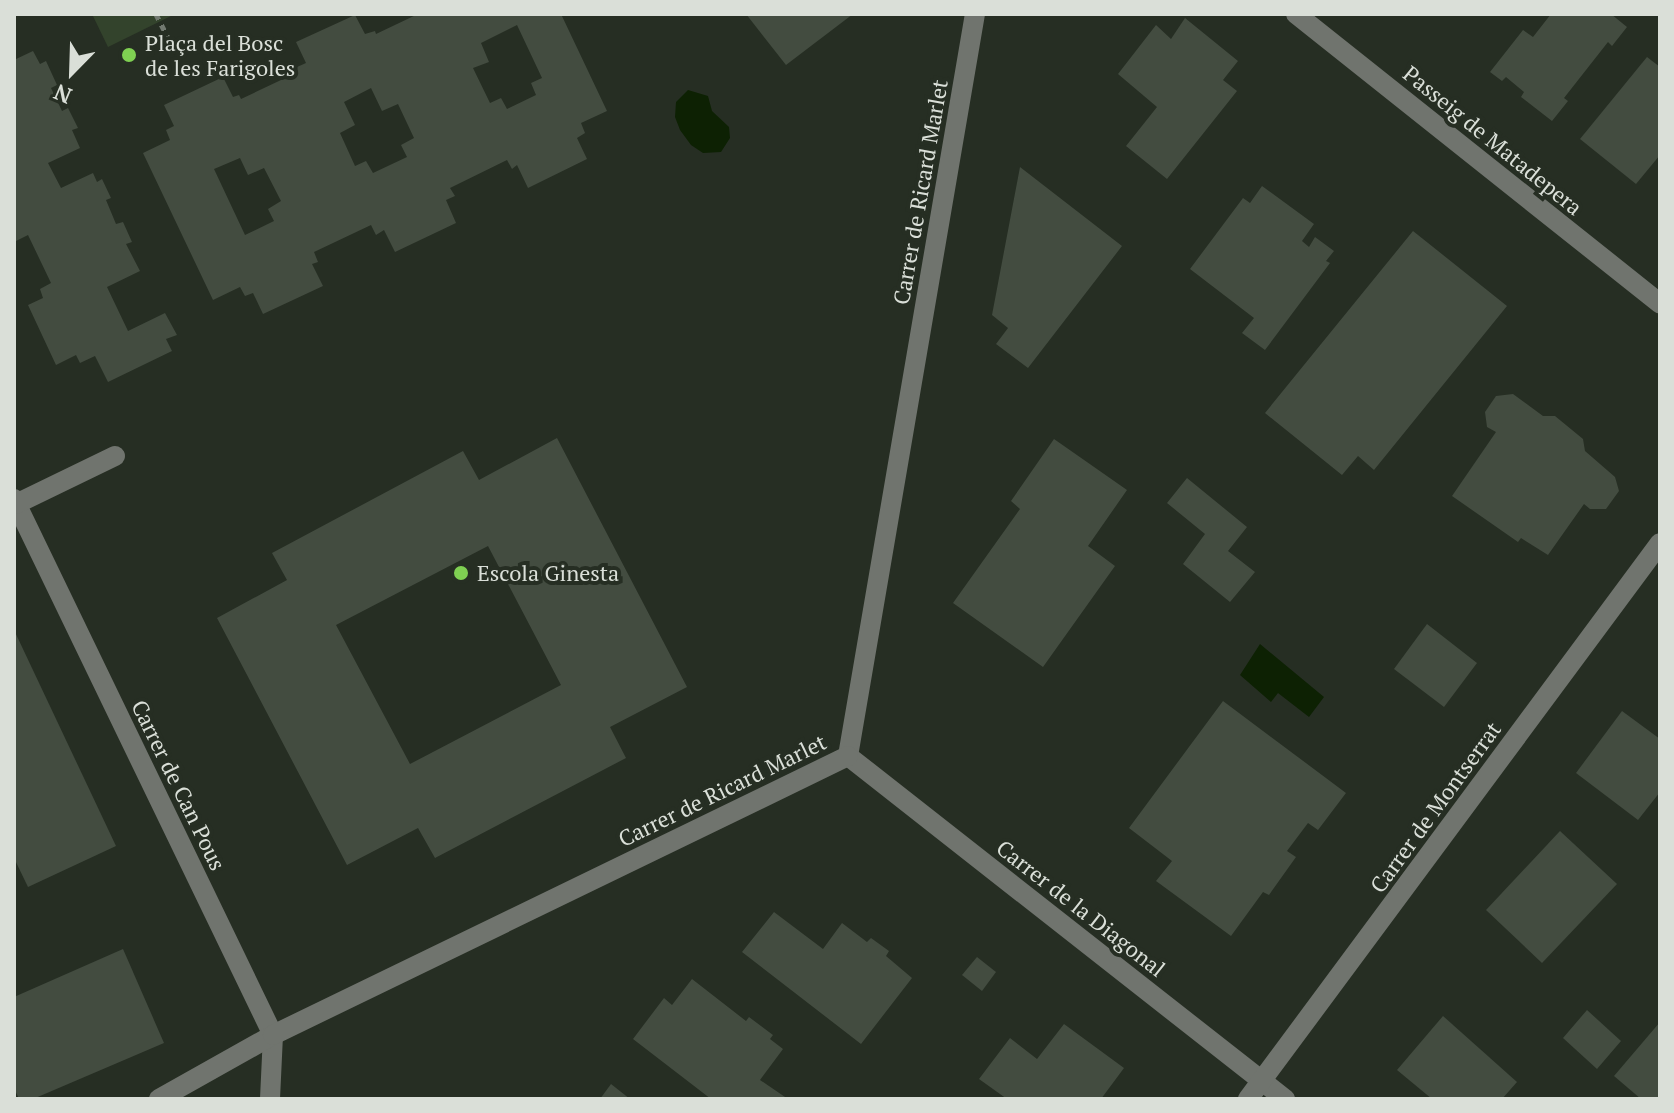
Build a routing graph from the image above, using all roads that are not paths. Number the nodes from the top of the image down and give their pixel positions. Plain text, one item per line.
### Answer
1 (975, 14) edge
2 (1296, 14) edge
3 (1660, 304) edge
4 (115, 456) dead end
5 (15, 501) edge
6 (1660, 543) edge
7 (848, 756) junction
8 (273, 1035) junction
9 (1262, 1080) junction
10 (159, 1099) edge
11 (270, 1099) edge
12 (1248, 1099) edge
13 (1285, 1099) edge

1 - 7 street, Carrer de Ricard Marlet
2 - 3 street, Passeig de Matadepera
4 - 5 street
5 - 8 street, Carrer de Can Pous
6 - 9 street, Carrer de Montserrat
7 - 8 street, Carrer de Ricard Marlet
7 - 9 street, Carrer de la Diagonal
8 - 10 street, Carrer de Ricard Marlet
8 - 11 street, Carrer de Can Pous
9 - 12 street, Carrer de Montserrat
9 - 13 street, Carrer de la Diagonal

